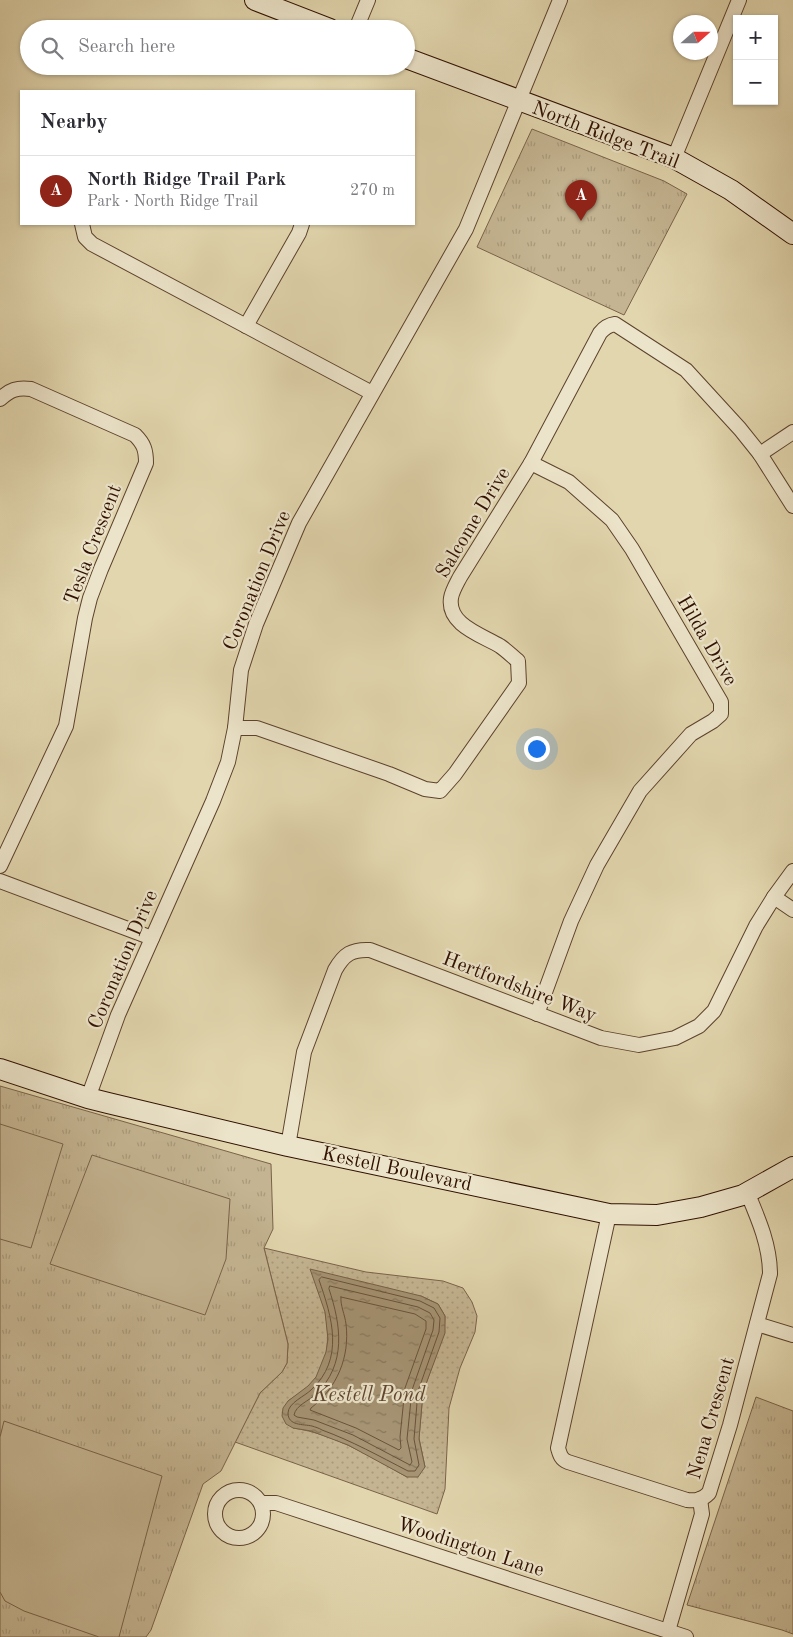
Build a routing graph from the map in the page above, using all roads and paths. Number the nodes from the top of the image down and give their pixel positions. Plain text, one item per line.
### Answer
1 (255, 0) edge
2 (368, 0) edge
3 (560, 0) edge
4 (739, 0) edge
5 (307, 20) edge
6 (360, 20) edge
7 (415, 61) edge
8 (518, 100) junction
9 (674, 158) junction
10 (82, 225) edge
11 (302, 225) edge
12 (793, 234) edge
13 (246, 326) junction
14 (372, 393) junction
15 (0, 399) edge
16 (793, 432) edge
17 (760, 454) junction
18 (531, 462) junction
19 (793, 506) edge
20 (235, 728) junction
21 (0, 866) edge
22 (793, 870) edge
23 (0, 881) edge
24 (774, 897) junction
25 (793, 910) edge
26 (152, 938) junction
27 (536, 1014) junction
28 (0, 1068) edge
29 (88, 1098) junction
30 (288, 1146) junction
31 (793, 1167) edge
32 (747, 1192) junction
33 (609, 1214) junction
34 (757, 1324) junction
35 (793, 1335) edge
36 (700, 1500) junction
37 (261, 1503) dead end
38 (668, 1631) junction
39 (686, 1637) edge

1 - 5 street
2 - 6 street
3 - 8 street, Coronation Drive
4 - 9 street
7 - 8 street, North Ridge Trail
8 - 9 street, North Ridge Trail
8 - 14 street, Coronation Drive
9 - 12 street, North Ridge Trail
10 - 13 street
11 - 13 street
13 - 14 street
14 - 20 street, Coronation Drive
15 - 21 street, Tesla Crescent
16 - 17 street
17 - 18 street, Salcome Drive
17 - 19 street
18 - 20 street, Salcome Drive
18 - 27 street, Hilda Drive
20 - 26 street, Coronation Drive
22 - 24 street, Hertfordshire Way
23 - 26 street
24 - 25 street
24 - 27 street, Hertfordshire Way
26 - 29 street, Coronation Drive
27 - 30 street, Hertfordshire Way
28 - 29 street, Kestell Boulevard
29 - 30 street, Kestell Boulevard
30 - 33 street, Kestell Boulevard
31 - 32 street, Kestell Boulevard
32 - 33 street, Kestell Boulevard
32 - 34 street, Nena Crescent
33 - 36 street, Nena Crescent
34 - 35 street
34 - 36 street, Nena Crescent
36 - 38 street
37 - 38 street, Woodington Lane
38 - 39 street, Woodington Lane

